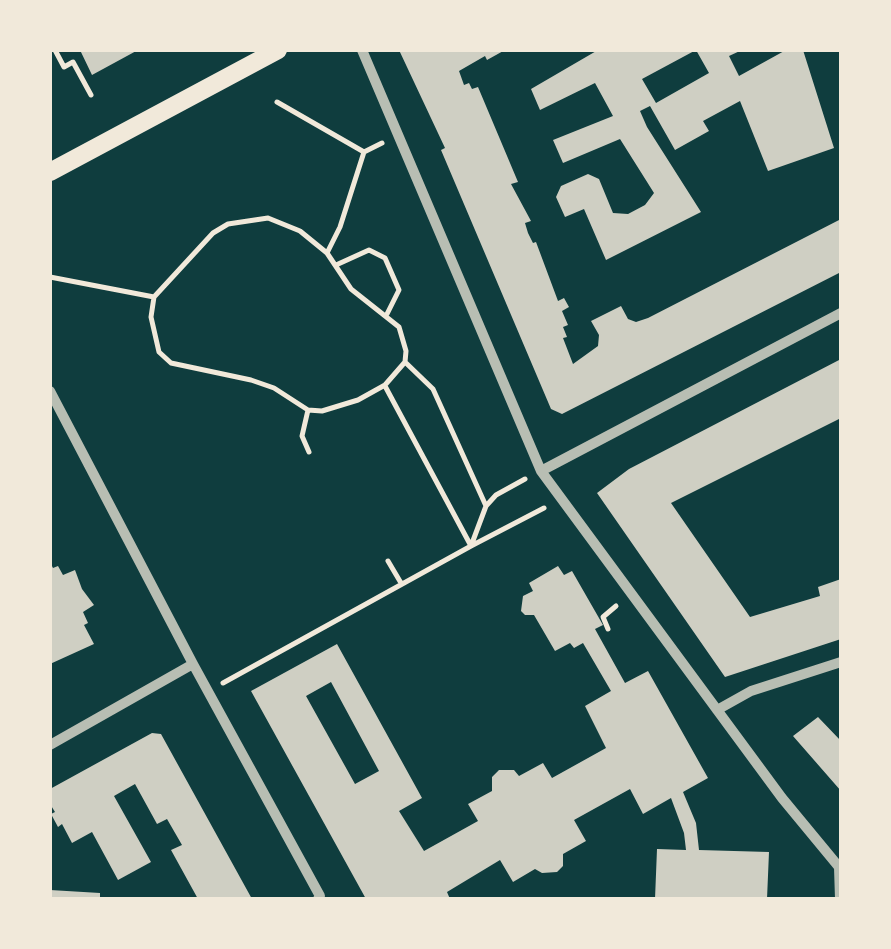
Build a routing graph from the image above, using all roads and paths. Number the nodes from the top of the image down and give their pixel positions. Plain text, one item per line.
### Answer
1 (56, 50) edge
2 (278, 50) edge
3 (362, 50) edge
4 (68, 54) dead end
5 (73, 62) junction
6 (91, 95) dead end
7 (277, 102) dead end
8 (399, 136) junction
9 (364, 152) junction
10 (50, 172) edge
11 (327, 253) junction
12 (335, 266) junction
13 (50, 277) edge
14 (154, 297) junction
15 (841, 313) edge
16 (387, 314) junction
17 (405, 362) junction
18 (385, 385) junction
19 (50, 391) edge
20 (308, 410) junction
21 (309, 452) dead end
22 (541, 471) junction
23 (560, 500) junction
24 (486, 506) junction
25 (471, 546) junction
26 (388, 561) dead end
27 (401, 584) junction
28 (630, 594) junction
29 (608, 629) dead end
30 (841, 662) edge
31 (193, 664) junction
32 (209, 692) junction
33 (717, 710) junction
34 (50, 745) edge
35 (320, 898) edge
36 (840, 899) edge

1 - 5 path
2 - 10 main road
3 - 8 street
4 - 5 path
5 - 6 path
7 - 9 path
8 - 9 path
8 - 22 street
9 - 11 path
11 - 12 path
11 - 14 path
12 - 16 path
12 - 16 path
13 - 14 path
14 - 20 path
15 - 22 street
16 - 17 path
17 - 18 path
17 - 24 path
18 - 20 path
18 - 25 path
19 - 31 street
20 - 21 path
22 - 23 street
22 - 24 path
23 - 25 path
23 - 28 street
24 - 25 path
25 - 27 path
26 - 27 path
27 - 32 path
28 - 29 path
28 - 33 street
30 - 33 street
31 - 32 street
31 - 34 street
32 - 35 street
33 - 36 street

